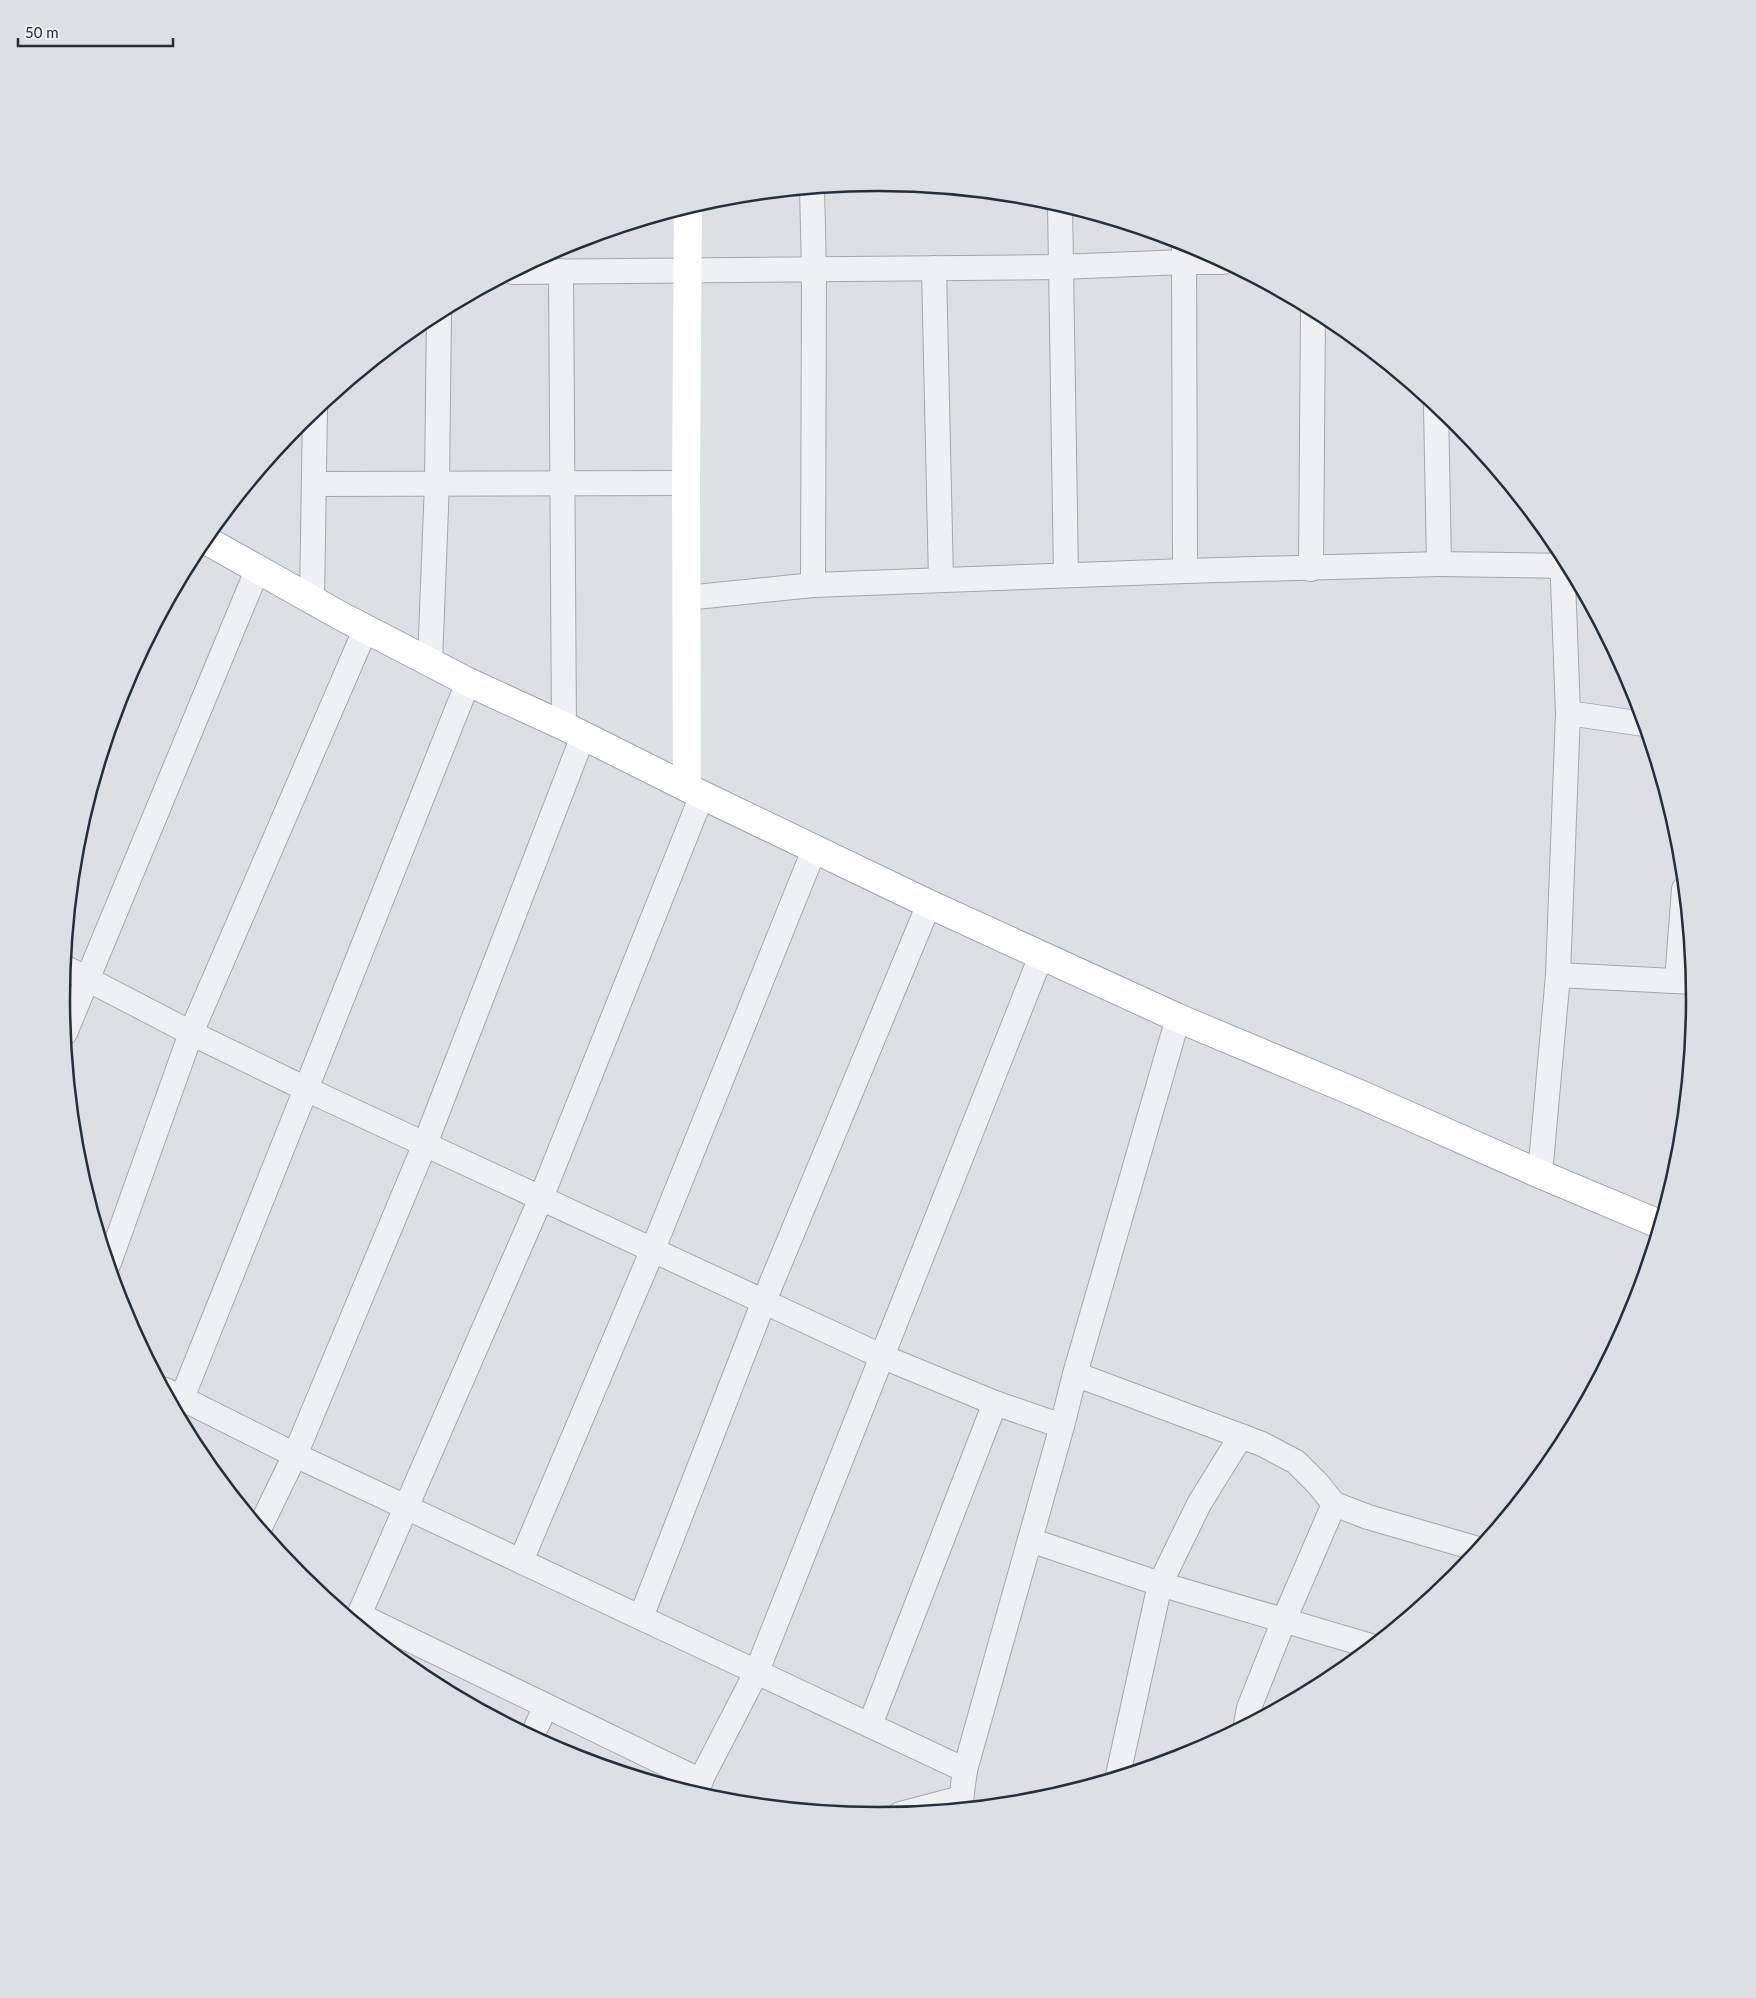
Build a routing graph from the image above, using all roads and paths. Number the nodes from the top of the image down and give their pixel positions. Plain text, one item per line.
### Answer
1 (812, 194) edge
2 (1060, 213) edge
3 (688, 215) edge
4 (1184, 252) edge
5 (1060, 267) junction
6 (934, 268) junction
7 (688, 270) junction
8 (814, 270) junction
9 (561, 271) junction
10 (526, 272) edge
11 (1313, 318) edge
12 (439, 321) edge
13 (1436, 416) edge
14 (315, 420) edge
15 (562, 482) junction
16 (315, 484) junction
17 (437, 484) junction
18 (686, 484) junction
19 (211, 543) edge
20 (1558, 562) edge
21 (1439, 564) junction
22 (258, 568) junction
23 (1311, 569) junction
24 (1185, 571) junction
25 (1564, 573) edge
26 (1066, 575) junction
27 (941, 580) junction
28 (812, 585) junction
29 (686, 598) junction
30 (312, 600) junction
31 (366, 628) junction
32 (430, 662) junction
33 (468, 682) junction
34 (1568, 713) junction
35 (1637, 723) edge
36 (574, 731) junction
37 (694, 791) junction
38 (814, 850) junction
39 (929, 904) junction
40 (1041, 956) junction
41 (1685, 969) edge
42 (71, 971) edge
43 (1558, 975) junction
44 (87, 979) junction
45 (1685, 982) edge
46 (1178, 1018) junction
47 (71, 1019) edge
48 (191, 1033) junction
49 (306, 1089) junction
50 (425, 1144) junction
51 (1540, 1174) junction
52 (541, 1198) junction
53 (1654, 1222) edge
54 (653, 1249) junction
55 (112, 1255) edge
56 (764, 1301) junction
57 (881, 1356) junction
58 (1075, 1374) junction
59 (174, 1394) edge
60 (995, 1402) junction
61 (1062, 1426) junction
62 (1241, 1436) junction
63 (295, 1455) junction
64 (1334, 1504) junction
65 (407, 1507) junction
66 (263, 1522) edge
67 (1030, 1540) junction
68 (1471, 1547) edge
69 (521, 1562) junction
70 (1160, 1584) junction
71 (359, 1617) edge
72 (641, 1617) junction
73 (1284, 1620) junction
74 (364, 1622) edge
75 (1364, 1644) edge
76 (757, 1672) junction
77 (546, 1706) junction
78 (1247, 1718) edge
79 (870, 1725) junction
80 (535, 1730) edge
81 (1119, 1769) edge
82 (965, 1770) junction
83 (694, 1785) edge
84 (699, 1786) edge
85 (961, 1803) edge

1 - 8 street
2 - 5 street
3 - 7 main road
4 - 5 street
4 - 24 street
5 - 6 street
5 - 26 street
6 - 8 street
6 - 27 street
7 - 8 street
7 - 9 street
7 - 18 main road
8 - 28 street
9 - 10 street
9 - 15 street
11 - 23 street
12 - 17 street
13 - 21 street
14 - 16 street
15 - 17 street
15 - 18 street
15 - 36 street
16 - 17 street
16 - 30 street
17 - 32 street
18 - 29 main road
19 - 22 main road
20 - 21 street
21 - 23 street
22 - 30 main road
22 - 44 street
23 - 24 street
24 - 26 street
25 - 34 street
26 - 27 street
27 - 28 street
28 - 29 street
29 - 37 main road
30 - 31 main road
31 - 32 main road
31 - 48 street
32 - 33 main road
33 - 36 main road
33 - 49 street
34 - 35 street
34 - 43 street
36 - 37 main road
36 - 50 street
37 - 38 main road
37 - 52 street
38 - 39 main road
38 - 54 street
39 - 40 main road
39 - 56 street
40 - 46 main road
40 - 57 street
41 - 45 street
42 - 44 street
43 - 45 street
43 - 51 street
44 - 47 street
44 - 48 street
46 - 51 main road
46 - 58 street
48 - 49 street
48 - 55 street
49 - 50 street
49 - 59 street
50 - 52 street
50 - 63 street
51 - 53 main road
52 - 54 street
52 - 65 street
54 - 56 street
54 - 69 street
56 - 57 street
56 - 72 street
57 - 60 street
57 - 76 street
58 - 61 street
58 - 62 street
59 - 63 street
60 - 61 street
60 - 79 street
61 - 67 street
62 - 64 street
62 - 70 street
63 - 65 street
63 - 66 street
64 - 68 street
64 - 73 street
65 - 69 street
65 - 71 street
67 - 70 street
67 - 82 street
69 - 72 street
70 - 73 street
70 - 81 street
72 - 76 street
73 - 75 street
73 - 78 street
74 - 77 street
76 - 79 street
76 - 84 street
77 - 80 street
77 - 83 street
79 - 82 street
82 - 85 street

